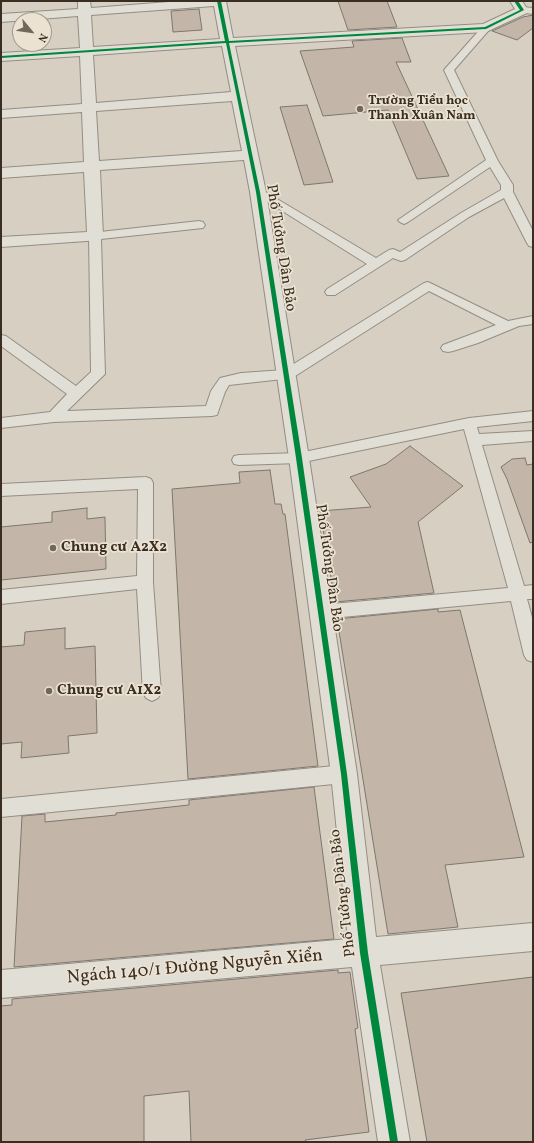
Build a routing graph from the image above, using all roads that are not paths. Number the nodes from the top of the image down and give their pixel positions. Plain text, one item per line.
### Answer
1 (220, 2) edge
2 (85, 7) edge
3 (524, 7) edge
4 (1, 18) edge
5 (486, 28) junction
6 (228, 42) junction
7 (87, 52) junction
8 (1, 57) edge
9 (239, 96) junction
10 (89, 108) junction
11 (1, 114) edge
12 (251, 155) junction
13 (492, 161) junction
14 (91, 166) junction
15 (1, 173) edge
16 (258, 192) junction
17 (507, 192) junction
18 (404, 220) dead end
19 (199, 225) dead end
20 (95, 236) junction
21 (1, 242) edge
22 (533, 243) edge
23 (376, 264) junction
24 (331, 292) dead end
25 (533, 320) edge
26 (508, 326) junction
27 (1, 339) edge
28 (448, 348) dead end
29 (286, 375) junction
30 (76, 393) junction
31 (533, 416) edge
32 (54, 417) junction
33 (1, 423) edge
34 (469, 423) junction
35 (533, 436) edge
36 (474, 440) junction
37 (299, 458) junction
38 (239, 460) dead end
39 (1, 490) edge
40 (145, 582) junction
41 (526, 593) edge
42 (1, 597) edge
43 (321, 612) junction
44 (533, 655) edge
45 (152, 693) dead end
46 (344, 774) junction
47 (1, 808) edge
48 (533, 937) edge
49 (364, 953) junction
50 (1, 984) edge
51 (394, 1142) edge

1 - 2 street
1 - 6 street, Phố Tưởng Dân Bảo
2 - 4 street
2 - 7 street
3 - 5 street
5 - 6 street
5 - 13 lane
6 - 7 street
6 - 9 street, Phố Tưởng Dân Bảo
7 - 8 street
7 - 10 street
9 - 10 street
9 - 12 street, Phố Tưởng Dân Bảo
10 - 11 street
10 - 14 street
12 - 14 street
12 - 16 street, Phố Tưởng Dân Bảo
13 - 17 lane
13 - 18 lane
14 - 15 street
14 - 20 street
16 - 23 lane
16 - 29 street, Phố Tưởng Dân Bảo
17 - 22 lane
17 - 23 lane
19 - 20 lane
20 - 21 street
20 - 30 lane
23 - 24 lane
25 - 26 lane
26 - 28 lane
26 - 29 lane
27 - 30 lane
29 - 32 lane
29 - 37 street, Phố Tưởng Dân Bảo
30 - 32 lane
31 - 34 lane
32 - 33 lane
34 - 36 lane
34 - 37 lane
35 - 36 lane
36 - 41 lane
37 - 38 lane
37 - 43 street, Phố Tưởng Dân Bảo
39 - 40 lane
40 - 42 lane
40 - 45 lane
41 - 43 lane
41 - 44 lane
43 - 46 street, Phố Tưởng Dân Bảo
46 - 47 lane
46 - 49 street, Phố Tưởng Dân Bảo
48 - 49 street, Ngách 140/1 Đường Nguyễn Xiển
49 - 50 street, Ngách 140/1 Đường Nguyễn Xiển
49 - 51 street, Phố Tưởng Dân Bảo

